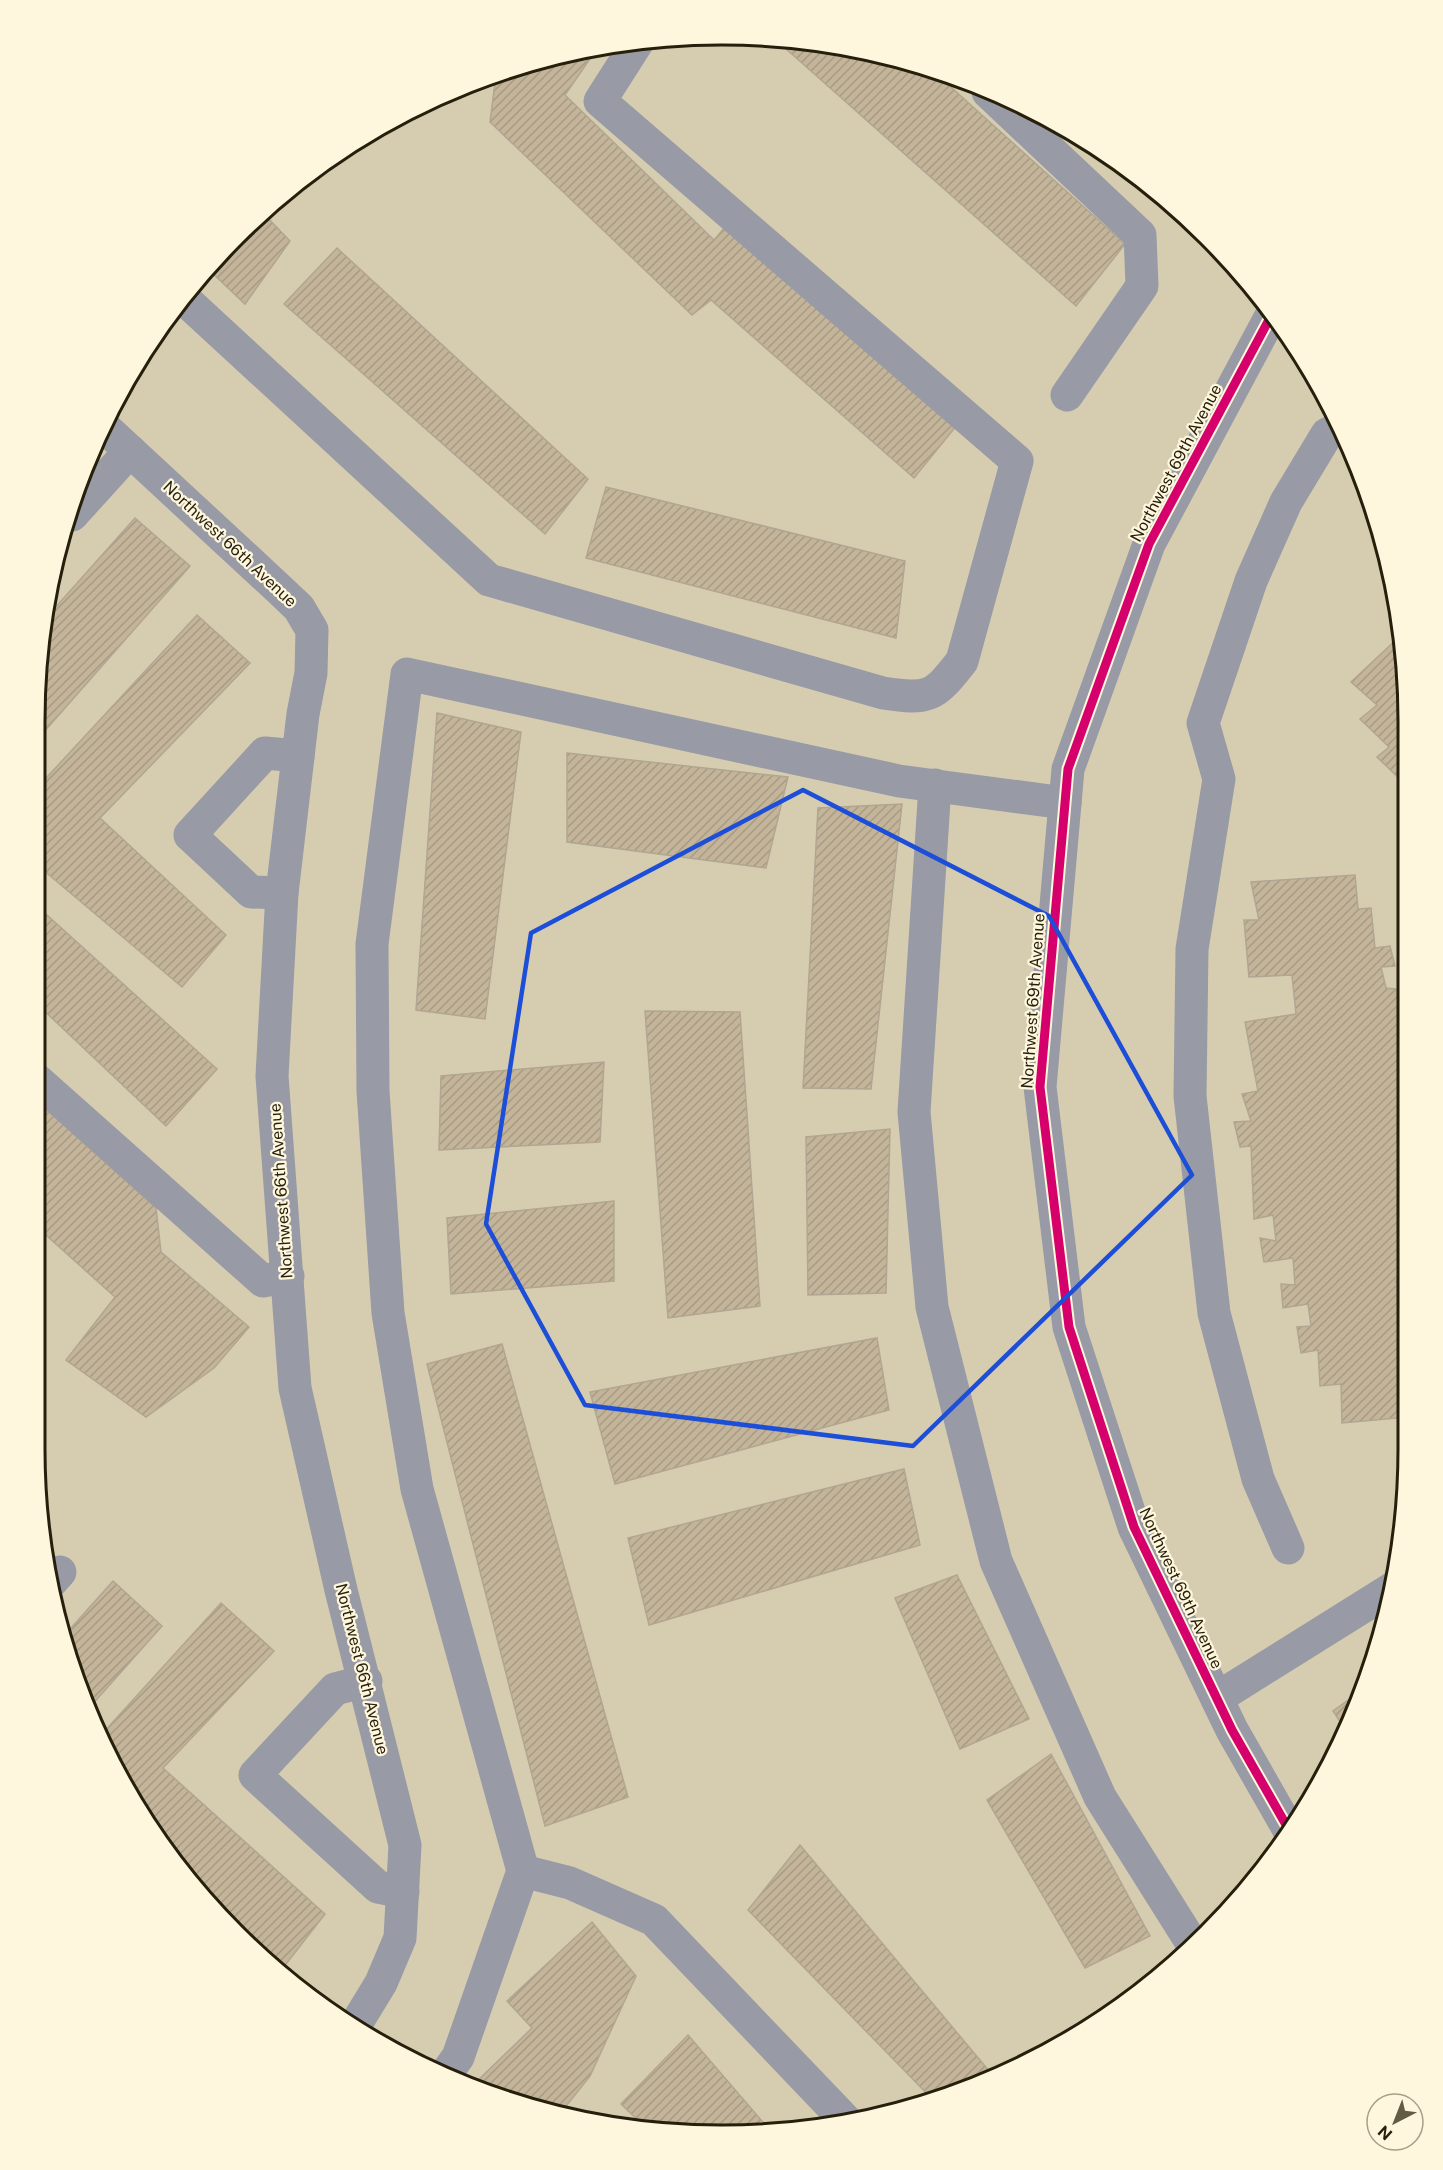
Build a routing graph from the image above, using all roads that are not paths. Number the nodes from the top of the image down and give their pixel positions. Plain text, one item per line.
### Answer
1 (632, 51) edge
2 (1006, 108) edge
3 (190, 304) edge
4 (1267, 323) edge
5 (1067, 395) dead end
6 (1332, 432) edge
7 (110, 433) edge
8 (130, 451) junction
9 (80, 506) edge
10 (298, 756) junction
11 (934, 785) junction
12 (1065, 803) junction
13 (282, 893) junction
14 (45, 1087) edge
15 (288, 1276) junction
16 (1288, 1548) dead end
17 (1382, 1595) edge
18 (366, 1681) junction
19 (1217, 1698) junction
20 (1285, 1823) edge
21 (523, 1871) junction
22 (403, 1892) junction
23 (1188, 1938) edge
24 (359, 2019) edge
25 (450, 2068) edge
26 (840, 2114) edge

1 - 3 street
2 - 5 street
4 - 12 street, Northwest 69th Avenue
6 - 16 street
7 - 8 street, Northwest 66th Avenue
8 - 9 street
8 - 10 street, Northwest 66th Avenue
10 - 13 street, Northwest 66th Avenue
10 - 13 street
11 - 12 street
11 - 21 street
11 - 23 street
12 - 19 street, Northwest 69th Avenue
13 - 15 street, Northwest 66th Avenue
14 - 15 street
15 - 18 street, Northwest 66th Avenue
17 - 19 street
18 - 22 street, Northwest 66th Avenue
18 - 22 street
19 - 20 street, Northwest 69th Avenue
21 - 25 street
21 - 26 street
22 - 24 street, Northwest 66th Avenue

